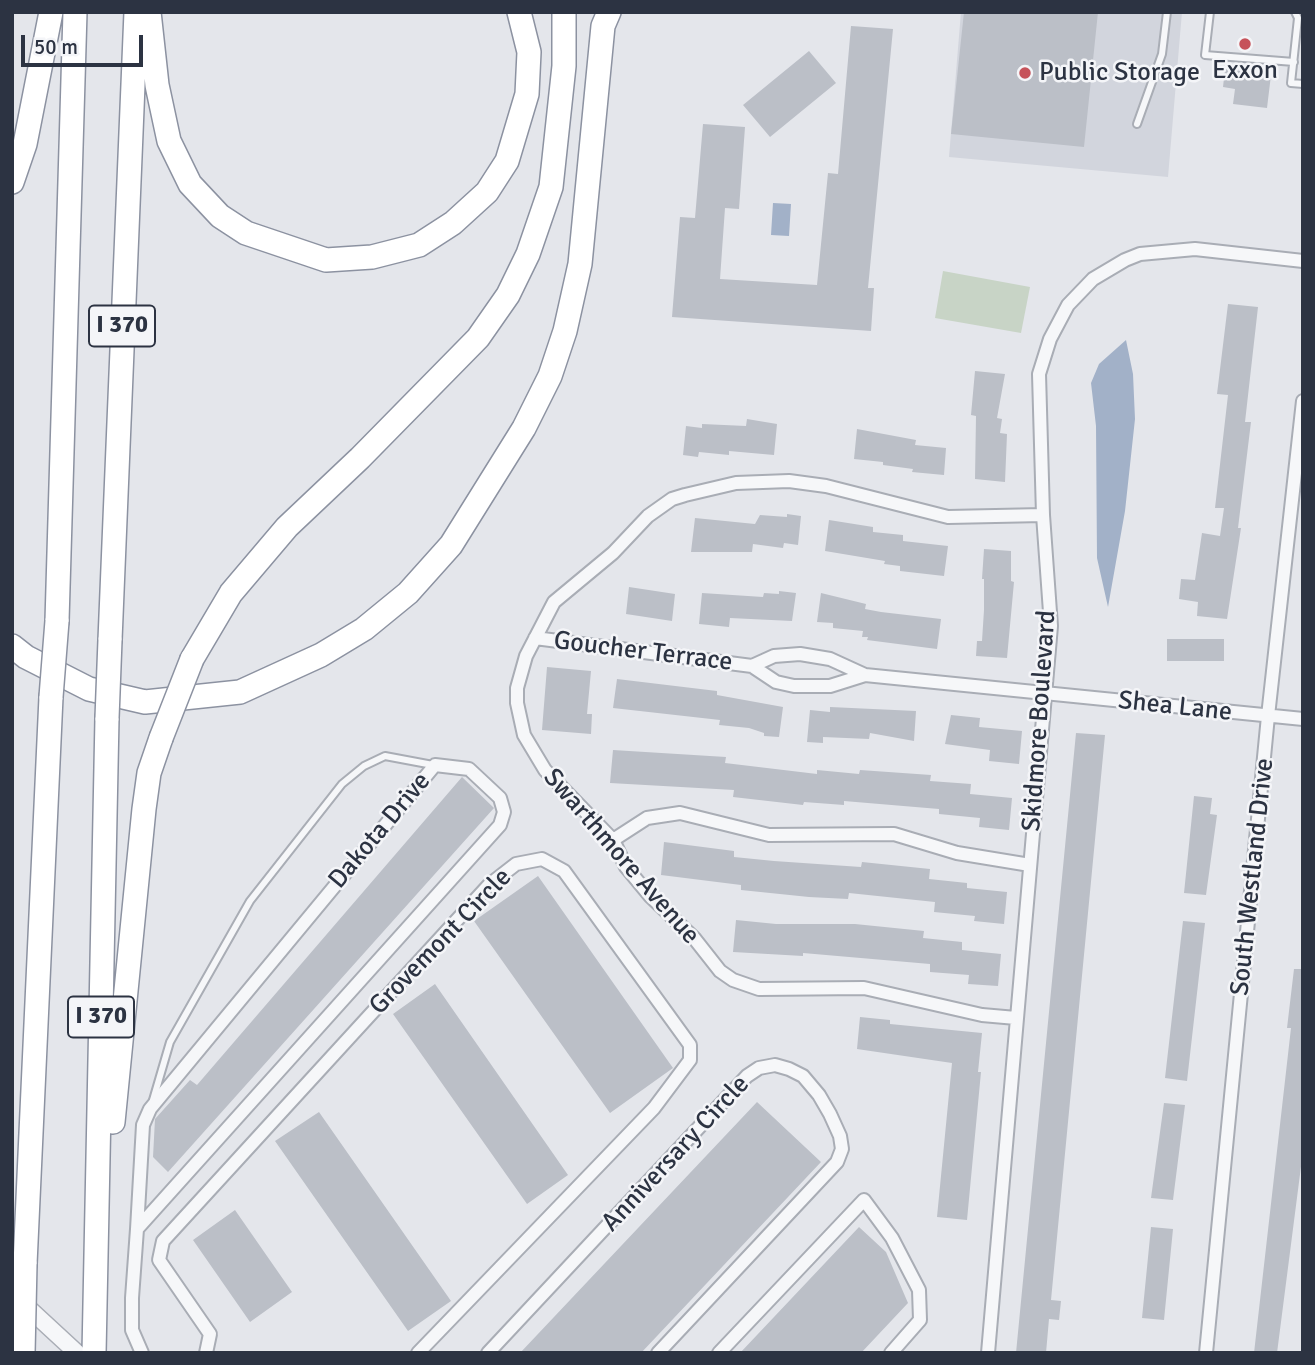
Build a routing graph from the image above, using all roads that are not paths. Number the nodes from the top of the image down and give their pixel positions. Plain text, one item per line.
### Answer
1 (51, 12) edge
2 (75, 12) edge
3 (136, 12) edge
4 (149, 12) edge
5 (519, 12) edge
6 (609, 12) edge
7 (1167, 12) edge
8 (1210, 12) edge
9 (1295, 12) edge
10 (565, 17) edge
11 (1294, 62) junction
12 (1303, 84) edge
13 (1137, 124) dead end
14 (12, 182) edge
15 (1303, 261) edge
16 (1303, 401) edge
17 (1301, 442) edge
18 (1043, 515) junction
19 (535, 638) junction
20 (12, 646) edge
21 (752, 666) junction
22 (865, 675) junction
23 (1047, 695) junction
24 (1268, 716) junction
25 (1303, 719) edge
26 (435, 765) junction
27 (613, 840) junction
28 (1030, 865) junction
29 (1016, 1018) junction
30 (150, 1109) junction
31 (137, 1229) junction
32 (12, 1293) edge
33 (95, 1336) edge
34 (23, 1353) edge
35 (77, 1353) edge
36 (142, 1353) edge
37 (206, 1353) edge
38 (418, 1353) edge
39 (488, 1353) edge
40 (658, 1353) edge
41 (719, 1353) edge
42 (891, 1353) edge
43 (988, 1353) edge
44 (1206, 1353) edge

1 - 14 highway
2 - 34 highway, I 370, bridge
3 - 33 highway, I 370, bridge
4 - 5 highway
6 - 20 highway
7 - 13 lane
8 - 11 lane
9 - 11 lane
10 - 33 highway, bridge
11 - 12 lane
15 - 18 street, Skidmore Boulevard
16 - 17 street, South Westland Drive
17 - 24 street, South Westland Drive
18 - 19 street, Swarthmore Avenue
18 - 23 street, Skidmore Boulevard
19 - 21 street, Goucher Terrace
19 - 27 street, Swarthmore Avenue
21 - 22 street, Goucher Terrace
21 - 22 street, Goucher Terrace
22 - 23 street, Goucher Terrace
23 - 24 street, Shea Lane
23 - 28 street, Skidmore Boulevard
24 - 25 street, Shea Lane
24 - 44 street, South Westland Drive
26 - 30 street, Dakota Drive
26 - 30 lane
26 - 31 street, Dakota Drive
27 - 28 street
27 - 29 street, Swarthmore Avenue
28 - 29 street, Skidmore Boulevard
29 - 43 street, Skidmore Boulevard
30 - 31 street, Dakota Drive
31 - 36 street, Dakota Drive
32 - 35 street
37 - 38 street, Grovemont Circle
39 - 40 street, Anniversary Circle
41 - 42 street

